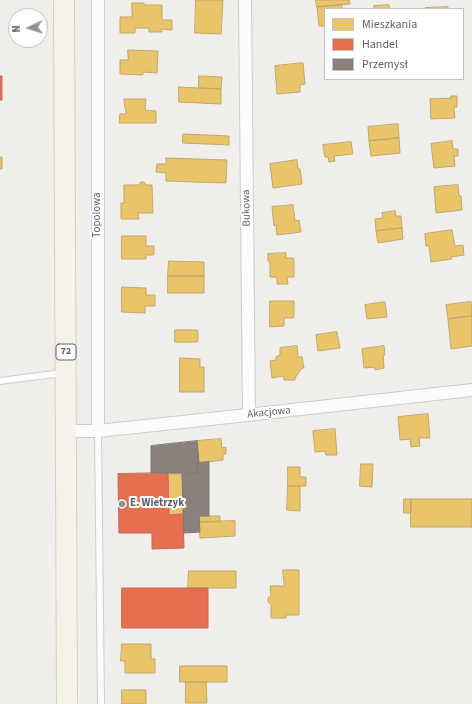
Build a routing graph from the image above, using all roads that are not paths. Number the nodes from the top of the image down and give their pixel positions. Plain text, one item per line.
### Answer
1 (64, 0) edge
2 (98, 0) edge
3 (245, 0) edge
4 (66, 373) junction
5 (0, 381) edge
6 (472, 390) edge
7 (249, 415) junction
8 (98, 430) junction
9 (66, 431) junction
10 (67, 704) edge
11 (101, 704) edge

1 - 4 main road, 72
2 - 8 street, Topolowa
3 - 7 street, Bukowa
4 - 5 lane
4 - 9 main road, 72
6 - 7 street, Akacjowa
7 - 8 street, Akacjowa
8 - 9 street, Akacjowa
8 - 11 lane
9 - 10 main road, 72

